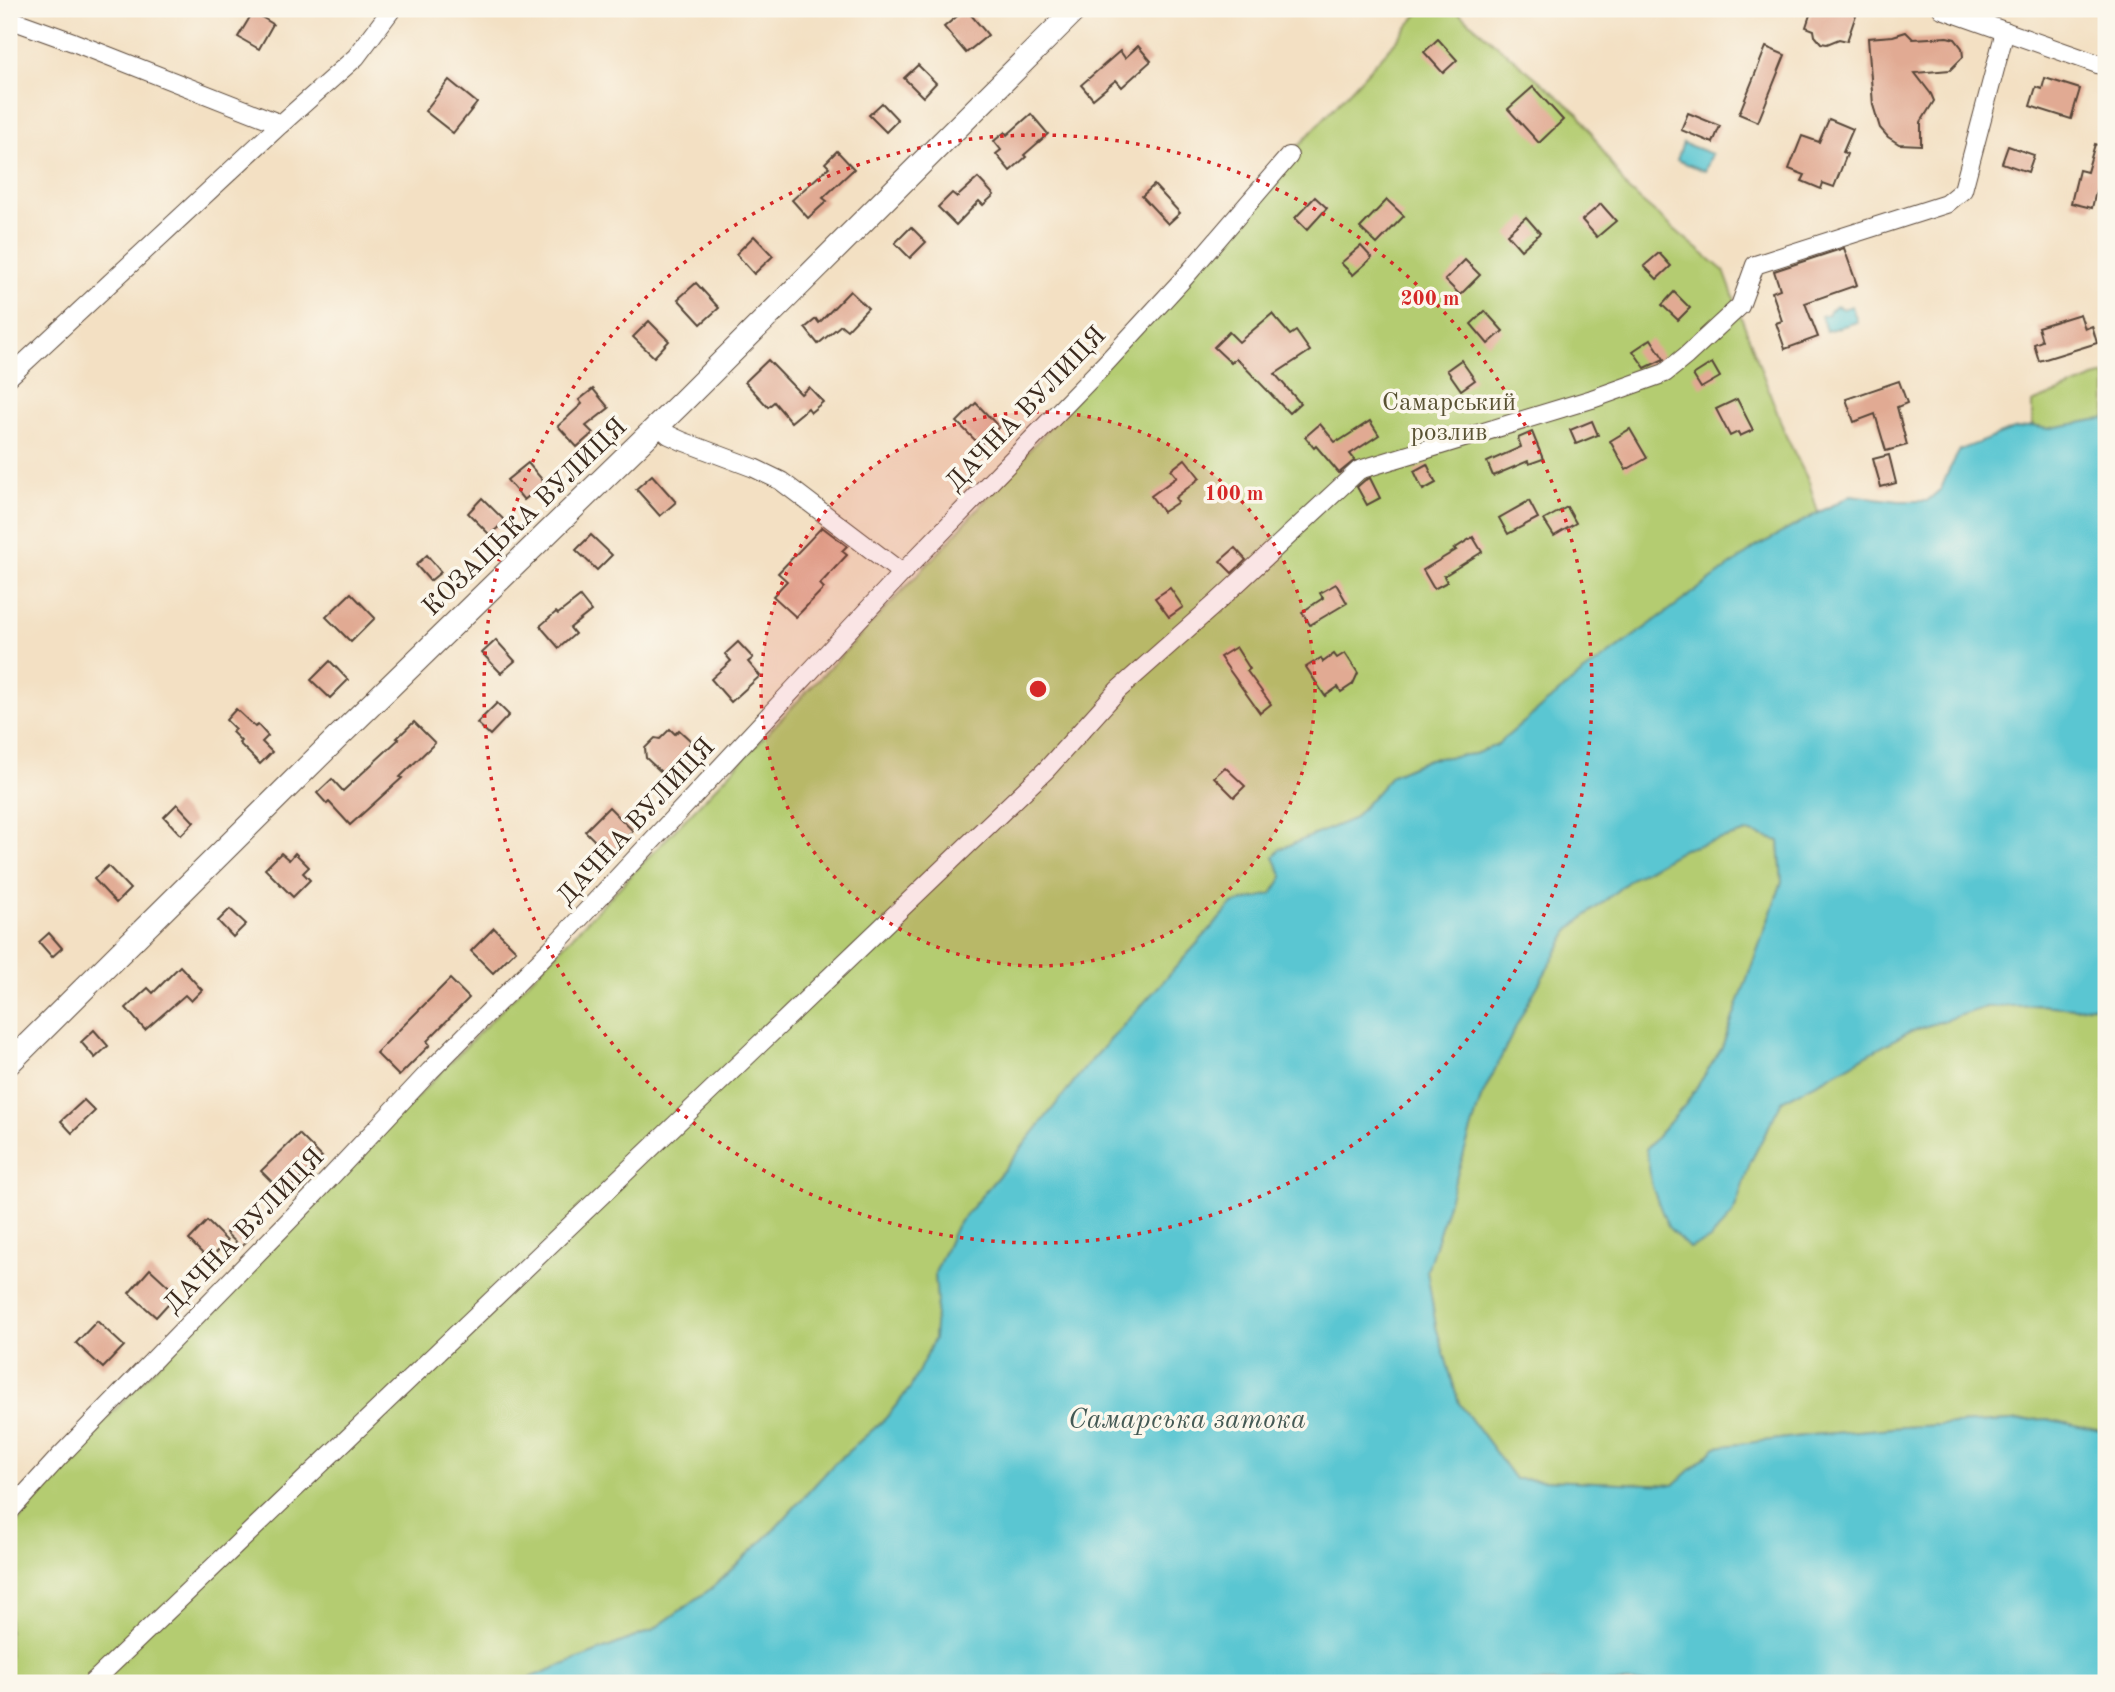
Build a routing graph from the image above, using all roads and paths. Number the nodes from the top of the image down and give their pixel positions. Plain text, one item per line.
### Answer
1 (392, 9) edge
2 (1076, 9) edge
3 (1942, 9) edge
4 (9, 19) edge
5 (2005, 31) junction
6 (2106, 67) edge
7 (281, 124) junction
8 (1289, 156) dead end
9 (10, 373) edge
10 (657, 425) junction
11 (902, 573) junction
12 (9, 1063) edge
13 (9, 1512) edge
14 (92, 1683) edge

1 - 7 street
2 - 10 street, КОЗАЦЬКА ВУЛИЦЯ
3 - 5 street
4 - 7 street
5 - 6 street
5 - 14 street
7 - 9 street
8 - 11 street, ДАЧНА ВУЛИЦЯ
10 - 11 street
10 - 12 street, КОЗАЦЬКА ВУЛИЦЯ
11 - 13 street, ДАЧНА ВУЛИЦЯ

